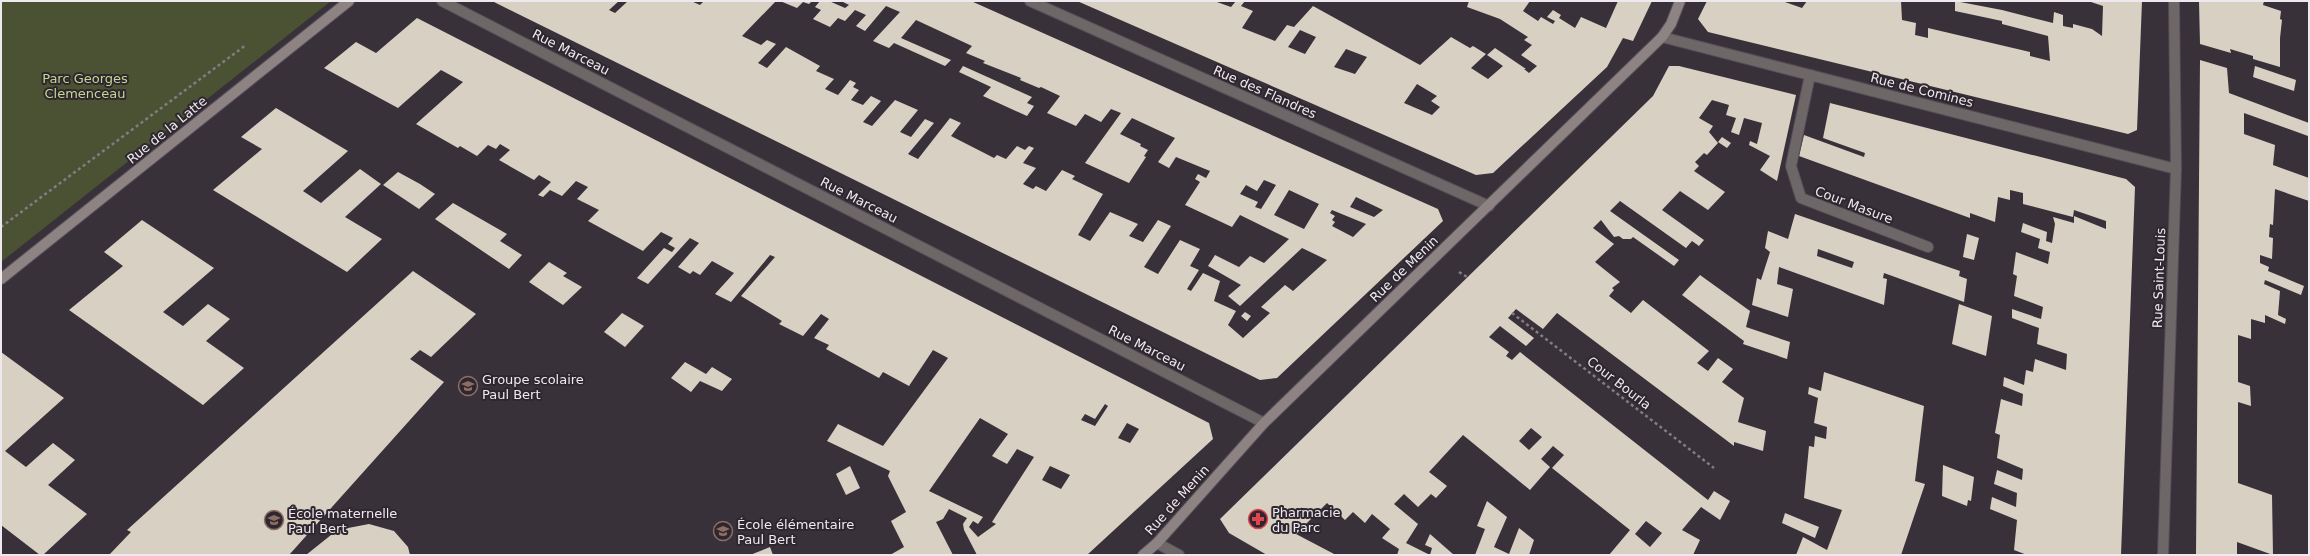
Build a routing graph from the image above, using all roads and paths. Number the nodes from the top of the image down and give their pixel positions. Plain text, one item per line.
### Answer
1 (349, 1) edge
2 (442, 1) edge
3 (1030, 1) edge
4 (1680, 1) edge
5 (2174, 1) edge
6 (1662, 37) junction
7 (248, 43) dead end
8 (1810, 75) junction
9 (2176, 169) junction
10 (1489, 206) junction
11 (1, 227) edge
12 (1928, 246) dead end
13 (1, 279) edge
14 (1512, 313) dead end
15 (1264, 423) junction
16 (1714, 468) dead end
17 (1157, 543) junction
18 (1143, 555) edge
19 (1179, 555) edge
20 (2163, 555) edge

1 - 13 street, Rue de la Latte
2 - 15 street, Rue Marceau
3 - 10 street, Rue des Flandres
4 - 6 street, Rue de Menin
5 - 9 street, Rue Saint-Louis
6 - 8 street, Rue de Comines
6 - 10 street, Rue de Menin
7 - 11 path
8 - 9 street, Rue de Comines
8 - 12 street, Cour Masure
9 - 20 street, Rue Saint-Louis
10 - 15 street, Rue de Menin
14 - 16 path, Cour Bourla
15 - 17 street, Rue de Menin
17 - 18 street, Rue de Menin
17 - 19 street

